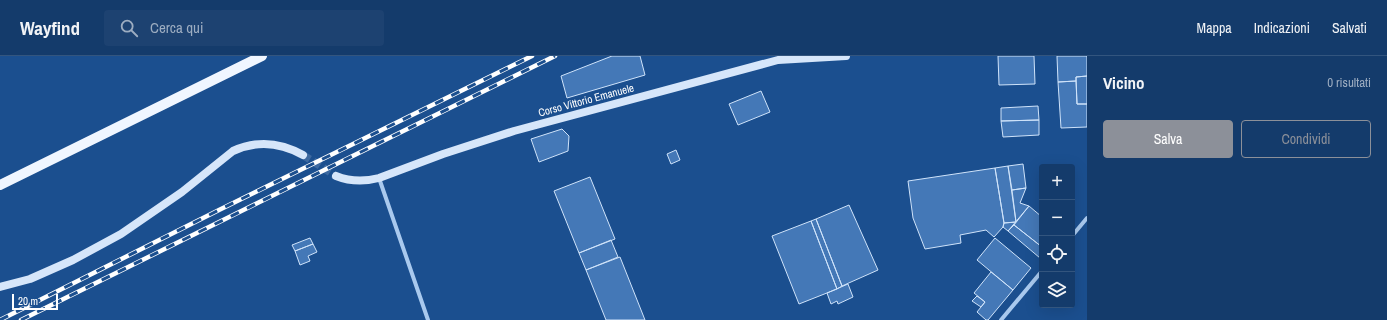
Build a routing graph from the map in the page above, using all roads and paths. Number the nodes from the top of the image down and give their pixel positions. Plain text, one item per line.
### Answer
1 (262, 56) edge
2 (846, 56) edge
3 (303, 155) tunnel mouth
4 (336, 176) tunnel mouth
5 (379, 178) junction
6 (0, 185) edge
7 (1087, 218) edge
8 (1075, 232) edge
9 (1041, 272) edge
10 (0, 287) edge
11 (428, 320) edge
12 (1001, 320) edge

1 - 6 main road
2 - 5 main road, Corso Vittorio Emanuele
3 - 10 main road
4 - 5 main road, Corso Vittorio Emanuele
5 - 11 street
7 - 8 street
9 - 12 street

